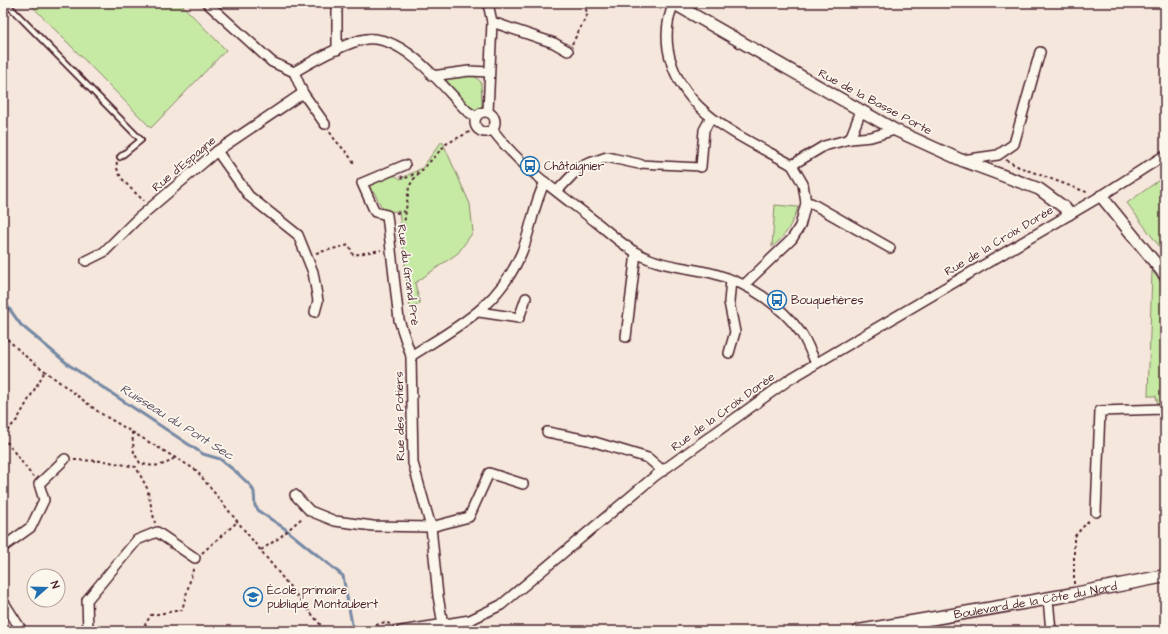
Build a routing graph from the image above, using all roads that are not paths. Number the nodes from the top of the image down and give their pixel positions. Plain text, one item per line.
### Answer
1 (208, 3) edge
2 (337, 3) edge
3 (488, 3) edge
4 (5, 4) edge
5 (674, 4) edge
6 (492, 22) junction
7 (337, 50) junction
8 (568, 51) road end
9 (1040, 52) dead end
10 (294, 72) junction
11 (489, 72) junction
12 (432, 76) junction
13 (303, 93) junction
14 (862, 111) junction
15 (488, 112) junction
16 (476, 117) junction
17 (710, 119) junction
18 (326, 124) road end
19 (492, 129) junction
20 (895, 130) junction
21 (850, 139) junction
22 (217, 151) junction
23 (1165, 155) edge
24 (120, 157) road end
25 (961, 160) junction
26 (639, 164) joint
27 (405, 165) dead end
28 (792, 165) junction
29 (701, 168) joint
30 (544, 182) junction
31 (557, 191) junction
32 (1099, 197) junction
33 (806, 203) junction
34 (1069, 214) junction
35 (890, 248) dead end
36 (636, 252) junction
37 (86, 261) dead end
38 (1165, 275) edge
39 (731, 280) junction
40 (744, 284) junction
41 (526, 298) dead end
42 (315, 312) dead end
43 (479, 312) junction
44 (626, 337) dead end
45 (729, 353) dead end
46 (411, 356) junction
47 (816, 363) junction
48 (1165, 410) edge
49 (547, 432) dead end
50 (65, 459) road end
51 (663, 471) junction
52 (523, 484) dead end
53 (295, 495) dead end
54 (1096, 512) road end
55 (431, 527) junction
56 (3, 547) edge
57 (195, 558) road end
58 (1165, 576) edge
59 (1048, 598) junction
60 (3, 601) edge
61 (443, 625) junction
62 (22, 631) edge
63 (88, 631) edge
64 (402, 631) edge
65 (859, 631) edge
66 (1051, 631) edge

1 - 10 street
2 - 7 street
3 - 6 street
4 - 24 lane
5 - 14 street, Rue de la Basse Porte
5 - 17 street
6 - 8 street
6 - 11 street
7 - 10 street
7 - 12 street
9 - 25 street
10 - 13 street
11 - 12 street
11 - 15 street
12 - 16 street
13 - 18 street
13 - 22 street, Rue d'Espagne
14 - 20 street, Rue de la Basse Porte
14 - 21 street
15 - 16 street
15 - 19 street
16 - 19 street
17 - 28 street
17 - 29 street
19 - 30 street
20 - 21 street
20 - 25 street, Rue de la Basse Porte
21 - 28 street
22 - 37 street, Rue d'Espagne
22 - 42 street
23 - 32 street, Rue de la Croix Dorée
25 - 34 street, Rue de la Basse Porte
26 - 29 street
26 - 31 street
27 - 46 street, Rue du Grand Pré
28 - 33 street
30 - 31 street
30 - 43 street, Rue des Potiers
31 - 36 street
32 - 34 street, Rue de la Croix Dorée
32 - 38 street
33 - 35 street
33 - 40 street
34 - 47 street, Rue de la Croix Dorée
36 - 39 street
36 - 44 street
39 - 40 street
39 - 45 street
40 - 47 street
41 - 43 street
43 - 46 street, Rue des Potiers
46 - 55 street, Rue des Potiers
47 - 51 street, Rue de la Croix Dorée
48 - 54 street
49 - 51 street
50 - 56 street
51 - 61 street, Rue de la Croix Dorée
52 - 55 street
53 - 55 street
55 - 61 street, Rue des Potiers
57 - 63 street
58 - 59 main road, Boulevard de la Côte du Nord
59 - 65 main road, Boulevard de la Côte du Nord
59 - 66 street
60 - 62 street
61 - 64 street, Rue de la Croix Dorée

